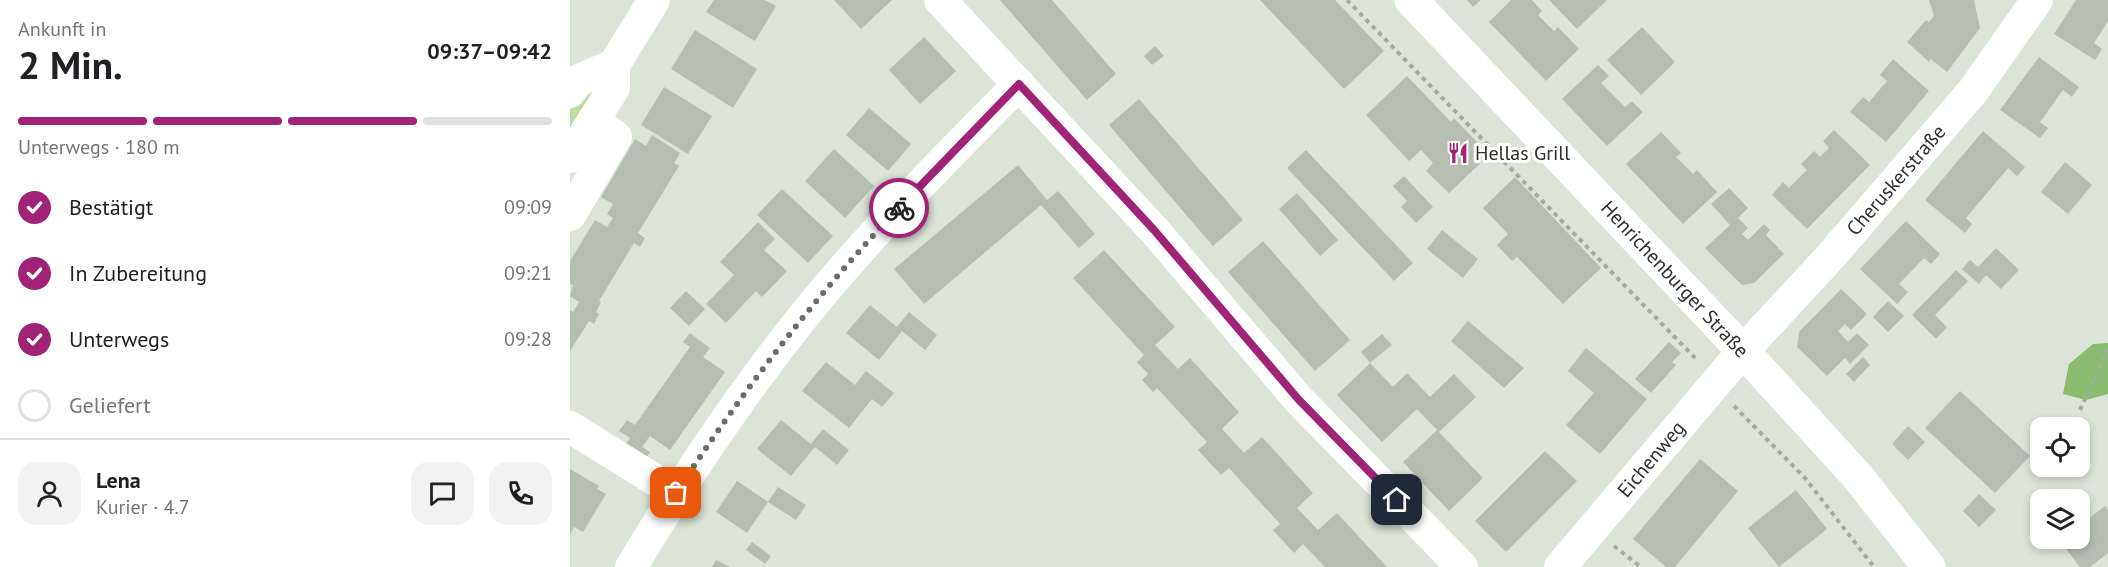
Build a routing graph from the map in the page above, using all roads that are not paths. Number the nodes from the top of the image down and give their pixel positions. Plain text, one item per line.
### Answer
1 (654, 0) edge
2 (940, 0) edge
3 (1411, 0) edge
4 (2025, 8) edge
5 (614, 64) junction
6 (1019, 84) junction
7 (570, 92) edge
8 (593, 121) junction
9 (570, 157) edge
10 (570, 215) edge
11 (1743, 351) junction
12 (570, 427) edge
13 (676, 493) junction
14 (631, 567) edge
15 (1462, 567) edge
16 (1560, 567) edge
17 (1929, 567) edge

1 - 5 street
2 - 6 street
3 - 11 main road, Henrichenburger Straße
4 - 11 street, Cheruskerstraße
5 - 7 street
5 - 8 street
6 - 13 street
6 - 15 street
8 - 9 street
8 - 10 street
11 - 16 street, Eichenweg
11 - 17 main road, Henrichenburger Straße
12 - 13 street
13 - 14 street

